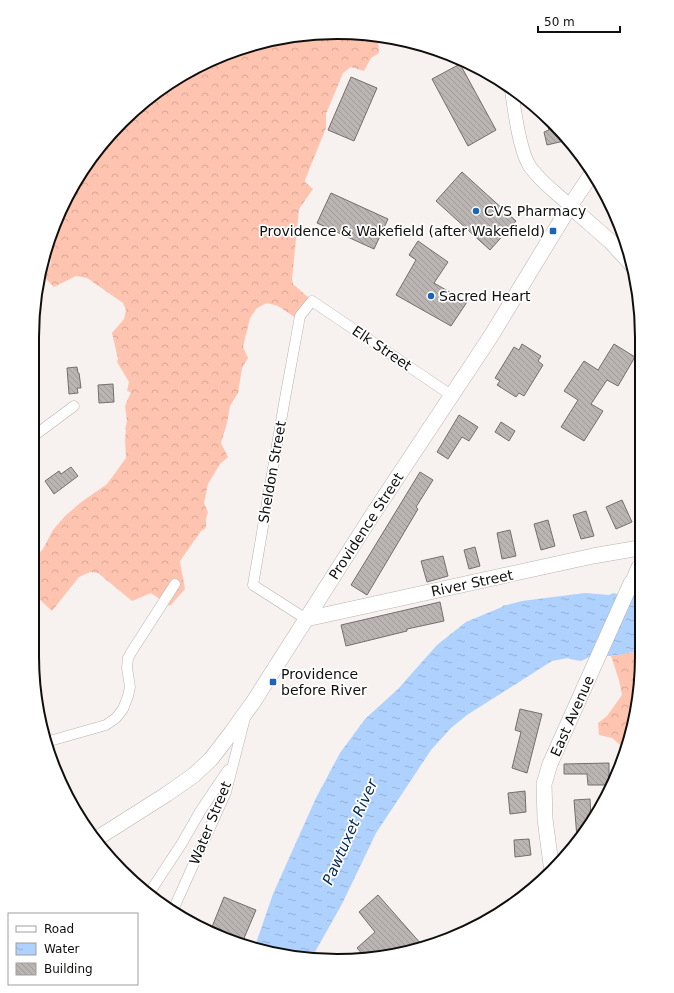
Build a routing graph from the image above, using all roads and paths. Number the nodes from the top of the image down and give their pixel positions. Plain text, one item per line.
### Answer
1 (513, 97) edge
2 (589, 178) edge
3 (570, 206) junction
4 (624, 256) edge
5 (312, 301) joint
6 (451, 395) junction
7 (74, 406) dead end
8 (39, 432) edge
9 (635, 549) edge
10 (635, 574) edge
11 (631, 583) joint
12 (175, 584) dead end
13 (306, 619) junction
14 (248, 710) junction
15 (51, 740) edge
16 (232, 765) junction
17 (100, 836) edge
18 (551, 864) edge
19 (152, 889) edge
20 (175, 906) edge

1 - 3 street
2 - 3 main road, Providence Street
3 - 4 main road
3 - 6 main road, Providence Street
5 - 6 street, Elk Street
5 - 13 street, Sheldon Street
6 - 13 main road, Providence Street
7 - 8 street
9 - 13 main road, River Street
10 - 11 street, East Avenue
11 - 18 main road, East Avenue
12 - 15 street
13 - 14 main road, Providence Street
14 - 16 street, Water Street
14 - 17 main road, Providence Street
16 - 19 street
16 - 20 street, Water Street

